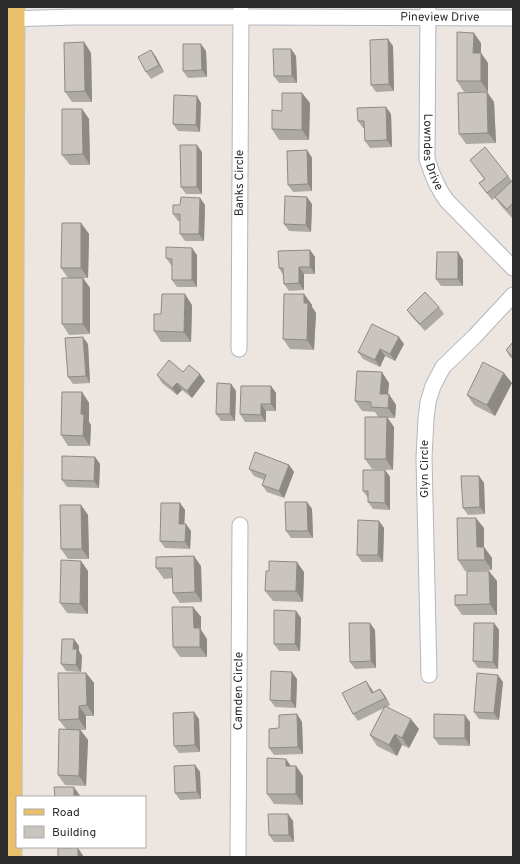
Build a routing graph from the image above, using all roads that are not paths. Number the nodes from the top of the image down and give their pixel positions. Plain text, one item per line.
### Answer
1 (241, 12) edge
2 (428, 12) edge
3 (13, 15) edge
4 (513, 18) edge
5 (513, 268) edge
6 (513, 295) edge
7 (240, 349) dead end
8 (240, 525) dead end
9 (429, 675) dead end
10 (12, 857) edge
11 (238, 857) edge

1 - 2 street, Pineview Drive
1 - 3 street, Pineview Drive
1 - 7 street, Banks Circle
2 - 4 street, Pineview Drive
2 - 5 street, Lowndes Drive
3 - 10 main road
6 - 9 street, Glyn Circle
8 - 11 street, Camden Circle

